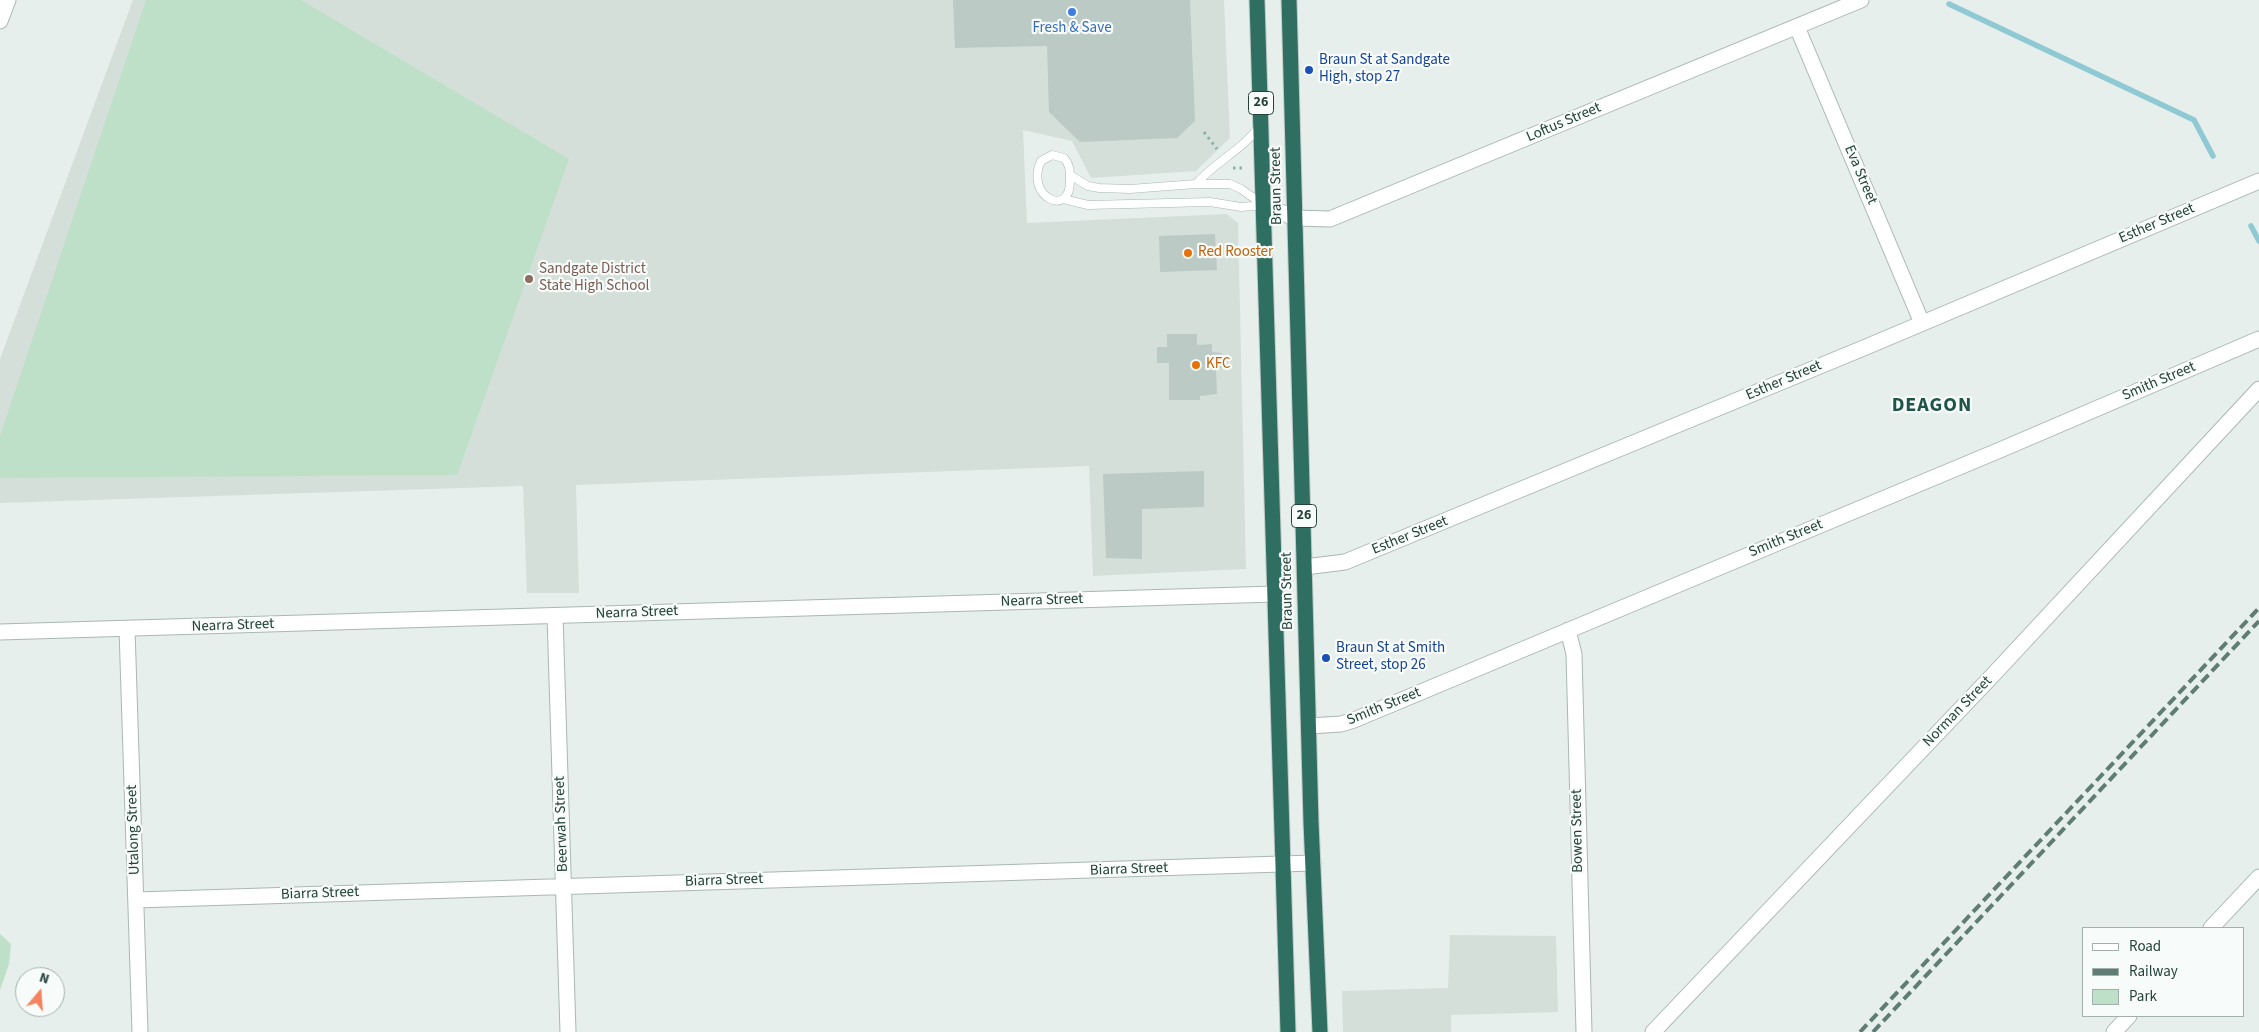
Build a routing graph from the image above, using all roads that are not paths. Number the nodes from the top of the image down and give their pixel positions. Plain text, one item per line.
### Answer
1 (8, 0) edge
2 (1257, 0) edge
3 (1289, 0) edge
4 (1861, 0) edge
5 (0, 21) edge
6 (1797, 27) junction
7 (1262, 123) junction
8 (1070, 175) junction
9 (2259, 181) edge
10 (1196, 184) junction
11 (1063, 199) junction
12 (1264, 205) junction
13 (1295, 218) junction
14 (1922, 323) junction
15 (2259, 339) edge
16 (2259, 389) edge
17 (1305, 567) junction
18 (1275, 594) junction
19 (556, 616) junction
20 (127, 629) junction
21 (1568, 630) junction
22 (0, 632) edge
23 (1309, 726) junction
24 (1313, 863) junction
25 (1282, 865) junction
26 (2259, 878) edge
27 (564, 886) junction
28 (136, 900) junction
29 (2212, 927) edge
30 (2128, 1017) edge
31 (140, 1032) edge
32 (568, 1032) edge
33 (1288, 1032) edge
34 (1320, 1032) edge
35 (1584, 1032) edge
36 (1653, 1032) edge
37 (2114, 1032) edge

1 - 5 street
2 - 7 highway, Braun Street / 26
3 - 13 highway, Braun Street / 26
4 - 6 street, Loftus Street
6 - 13 street, Loftus Street
6 - 14 street, Eva Street
7 - 10 lane
7 - 12 highway, Braun Street / 26
8 - 10 lane
8 - 11 lane
8 - 11 lane
9 - 14 street, Esther Street
10 - 12 lane
11 - 12 lane
12 - 13 street, Loftus Street
12 - 18 highway, Braun Street / 26
13 - 17 highway, Braun Street / 26
14 - 17 street, Esther Street
15 - 21 street, Smith Street
16 - 36 street, Norman Street
17 - 23 highway, Braun Street / 26
18 - 19 street, Nearra Street
18 - 25 highway, Braun Street / 26
19 - 20 street, Nearra Street
19 - 27 street, Beerwah Street
20 - 22 street, Nearra Street
20 - 28 street, Utalong Street
21 - 23 street, Smith Street
21 - 35 street, Bowen Street
23 - 24 highway, Braun Street / 26
24 - 25 street, Biarra Street
24 - 34 highway, Braun Street / 26
25 - 27 street, Biarra Street
25 - 33 highway, Braun Street / 26
26 - 29 street
27 - 28 street, Biarra Street
27 - 32 street, Beerwah Street
28 - 31 street, Utalong Street
30 - 37 street

